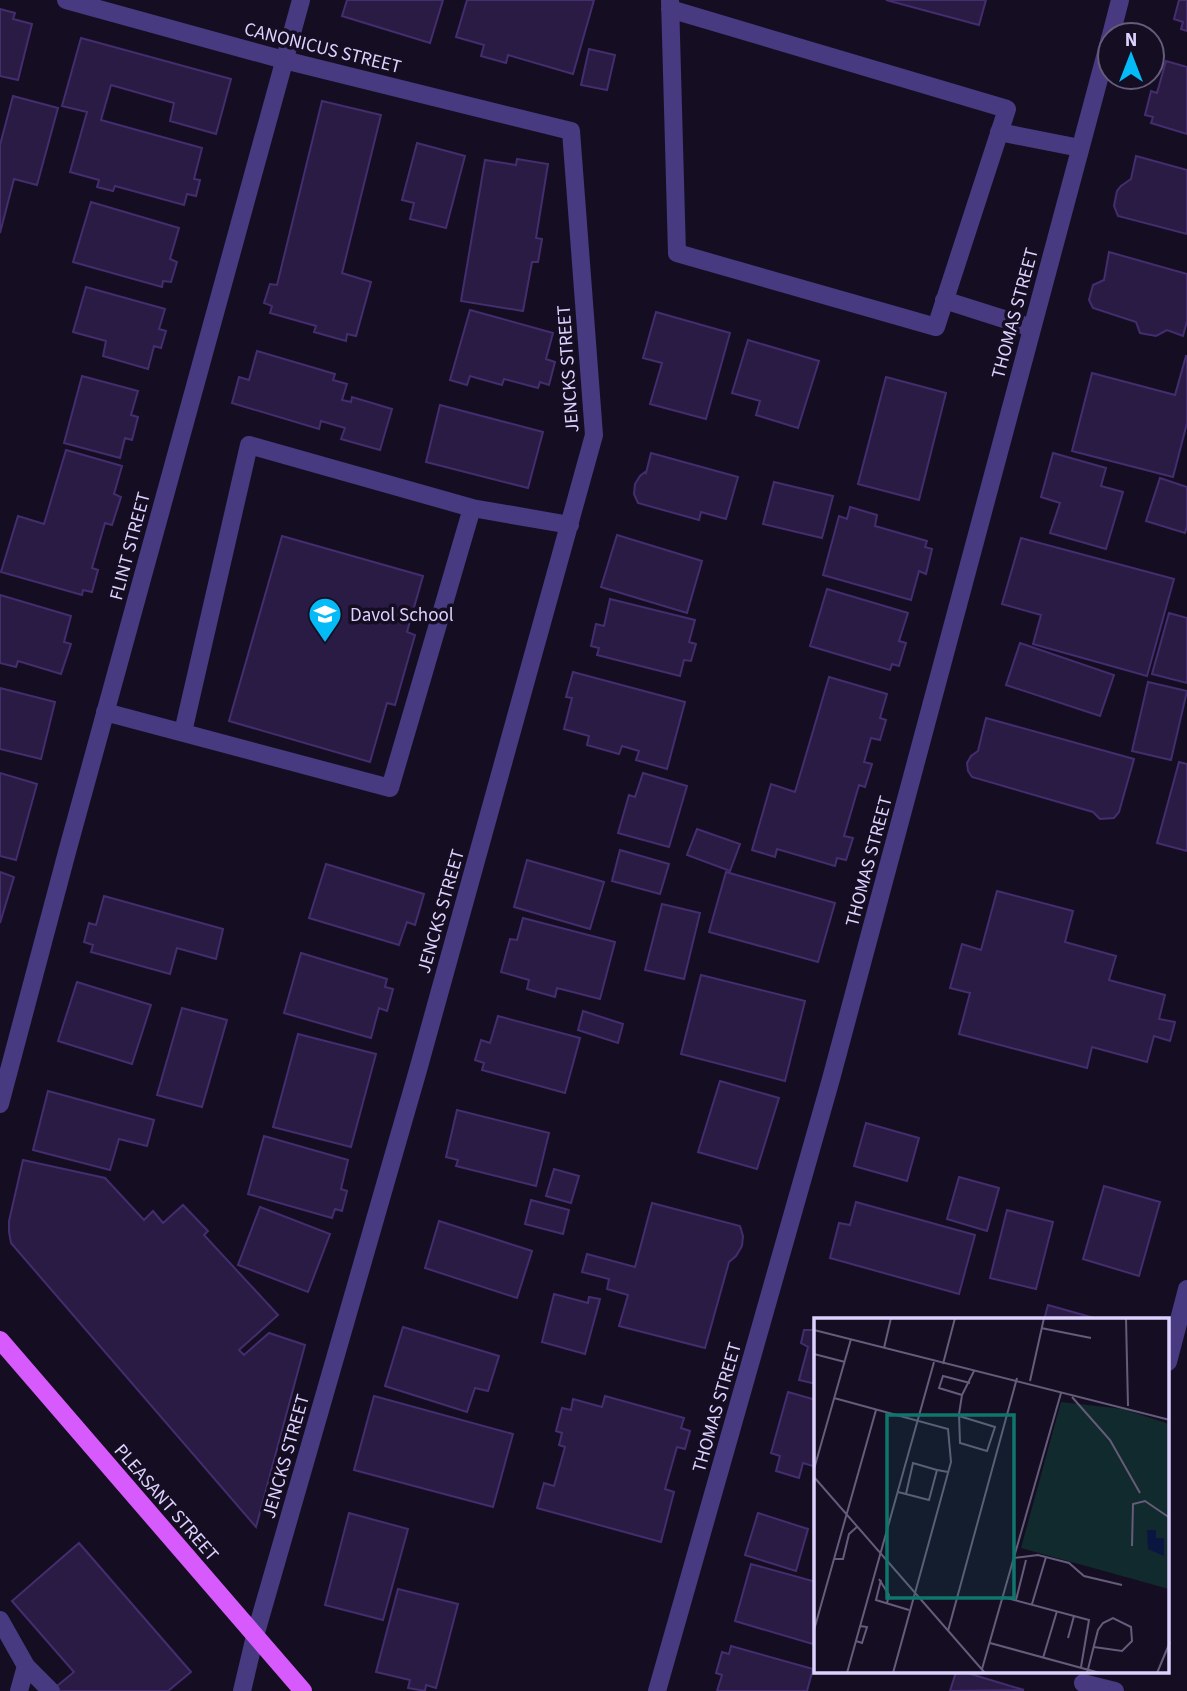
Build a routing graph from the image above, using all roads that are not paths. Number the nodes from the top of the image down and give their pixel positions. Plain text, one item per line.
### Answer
1 (66, 0) edge
2 (301, 0) edge
3 (1120, 0) edge
4 (670, 5) edge
5 (1114, 21) edge
6 (284, 60) junction
7 (1096, 89) edge
8 (571, 131) joint
9 (999, 132) junction
10 (1080, 148) junction
11 (944, 300) junction
12 (1032, 328) junction
13 (472, 508) junction
14 (569, 525) junction
15 (105, 712) junction
16 (183, 732) junction
17 (0, 1104) edge
18 (1187, 1289) edge
19 (1182, 1326) edge
20 (0, 1340) edge
21 (1170, 1357) edge
22 (0, 1620) edge
23 (255, 1636) junction
24 (26, 1667) junction
25 (1083, 1682) edge
26 (19, 1691) edge
27 (51, 1691) edge
28 (242, 1691) edge
29 (303, 1691) edge
30 (657, 1691) edge
31 (1115, 1691) edge

1 - 6 street, CANONICUS STREET
2 - 6 street, FLINT STREET
3 - 5 street, THOMAS STREET
4 - 9 street
4 - 11 street
6 - 8 street, CANONICUS STREET
6 - 15 street, FLINT STREET
7 - 10 street, THOMAS STREET
8 - 14 street, JENCKS STREET
9 - 10 street
9 - 11 street
10 - 12 street, THOMAS STREET
11 - 12 street
12 - 30 street, THOMAS STREET
13 - 14 street
13 - 16 street
13 - 16 street
14 - 23 street, JENCKS STREET
15 - 16 street
15 - 17 street, FLINT STREET
18 - 19 street
19 - 21 street
20 - 23 main road, PLEASANT STREET
22 - 24 street
23 - 28 street, JENCKS STREET
23 - 29 main road, PLEASANT STREET
24 - 26 street
24 - 27 street
25 - 31 street

